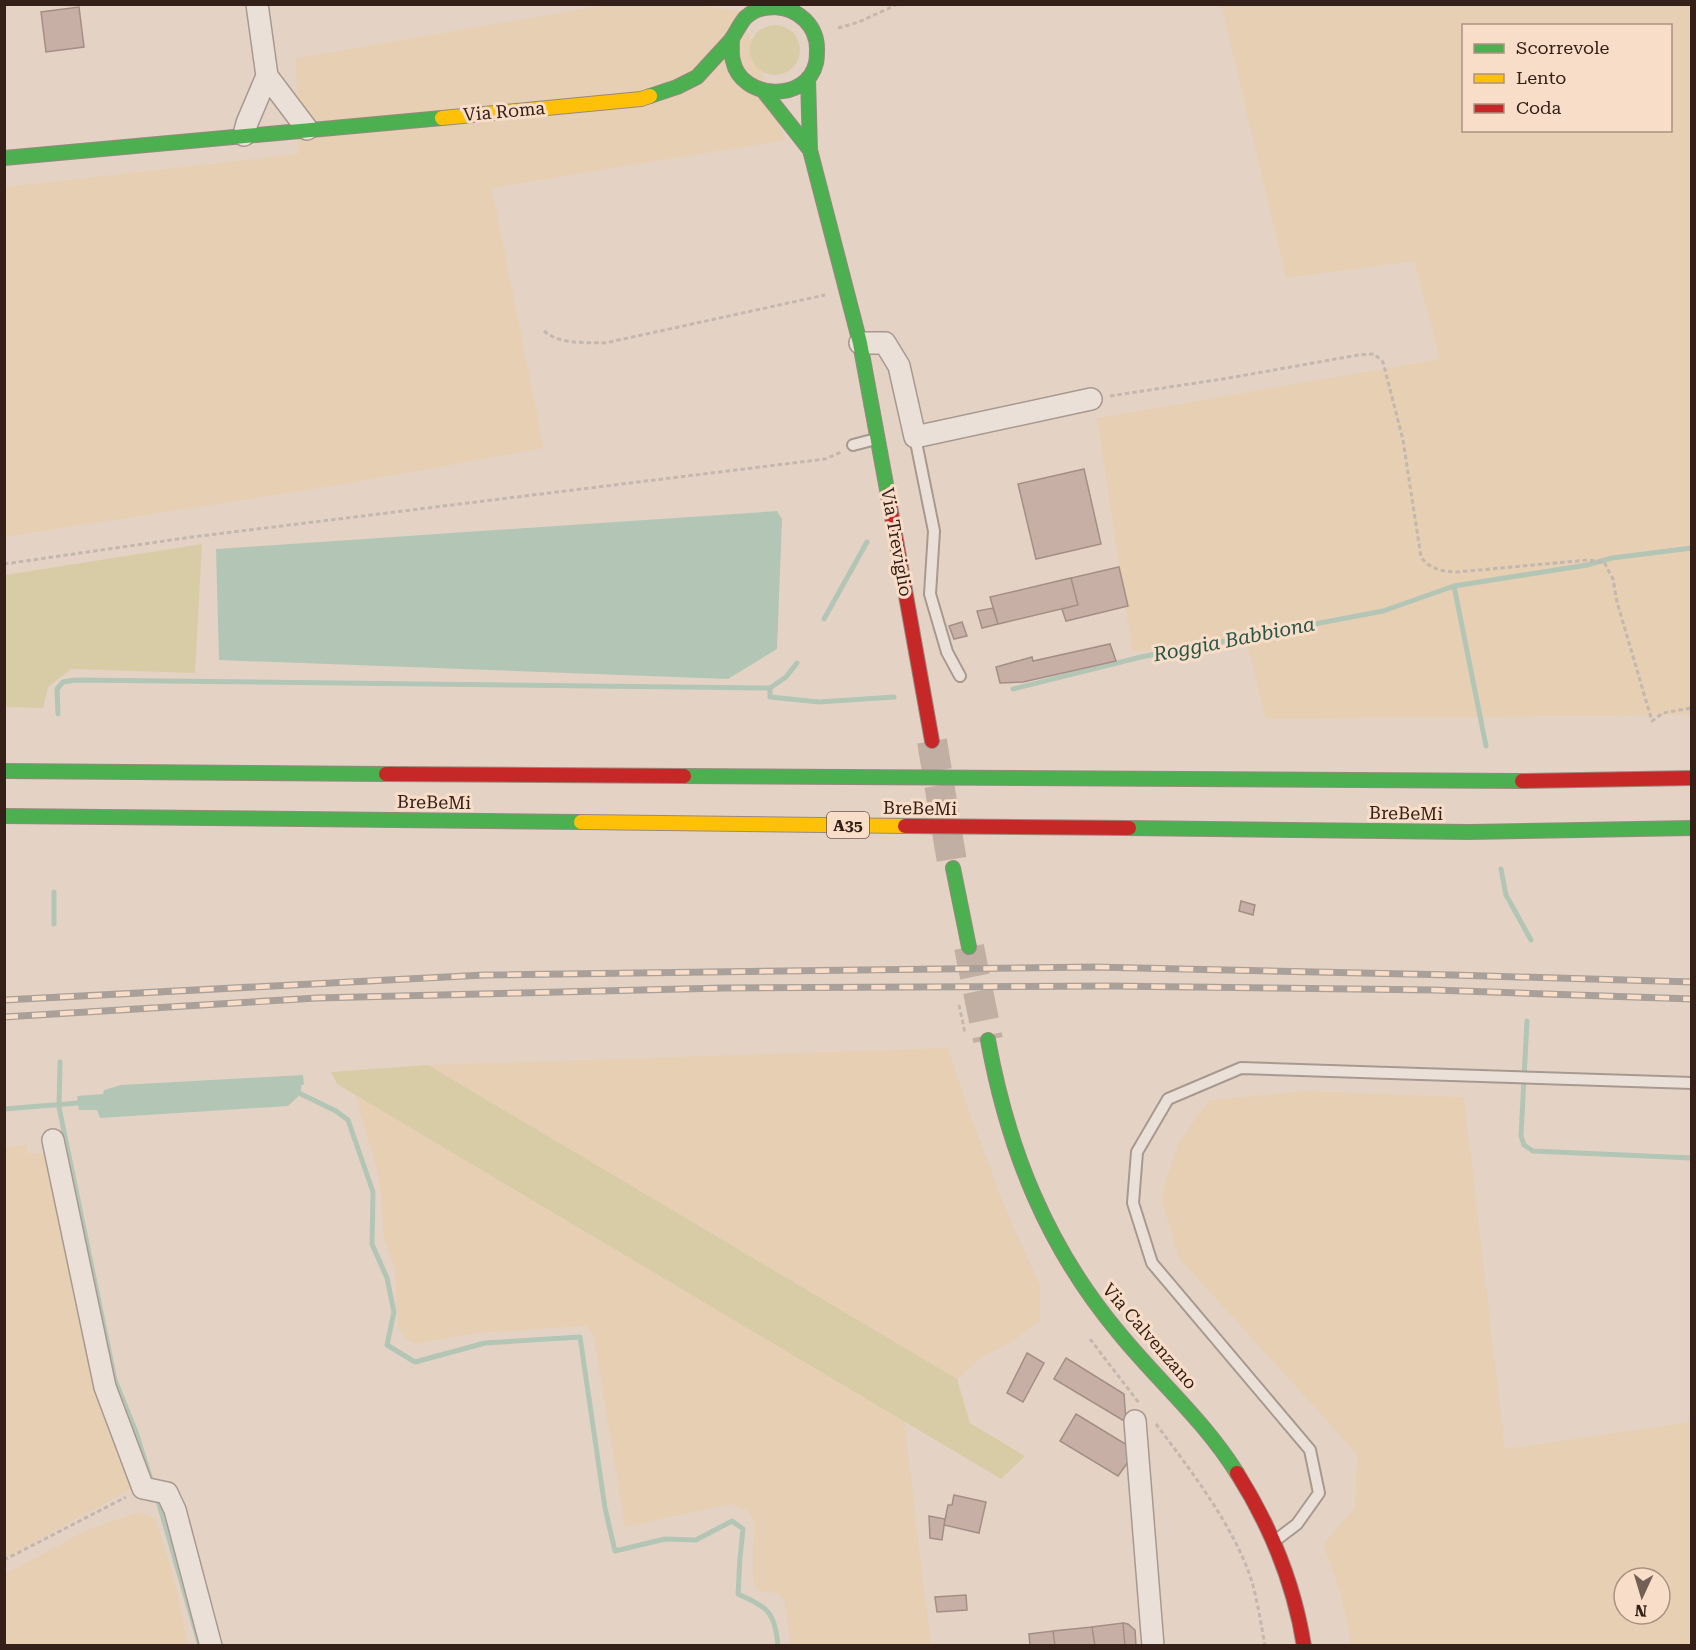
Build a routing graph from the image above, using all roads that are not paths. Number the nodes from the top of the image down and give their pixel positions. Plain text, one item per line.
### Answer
1 (257, 4) edge
2 (781, 6) edge
3 (744, 12) edge
4 (732, 38) junction
5 (267, 76) junction
6 (698, 76) junction
7 (808, 78) junction
8 (744, 82) junction
9 (765, 93) junction
10 (307, 129) junction
11 (244, 135) junction
12 (810, 150) junction
13 (4, 158) edge
14 (860, 343) junction
15 (1091, 399) road end
16 (915, 436) junction
17 (878, 439) junction
18 (853, 445) road end
19 (960, 676) dead end
20 (932, 741) tunnel mouth
21 (4, 771) edge
22 (1692, 778) edge
23 (4, 816) edge
24 (1692, 828) edge
25 (953, 868) tunnel mouth
26 (969, 947) tunnel mouth
27 (988, 1040) tunnel mouth
28 (1692, 1083) edge
29 (53, 1140) dead end
30 (1135, 1421) dead end
31 (1274, 1541) junction
32 (211, 1646) edge
33 (1153, 1646) edge
34 (1304, 1646) edge

1 - 5 street
2 - 3 main road
2 - 7 main road, Via Treviglio
3 - 4 main road
4 - 6 main road, Via Roma
4 - 8 main road
5 - 10 street
5 - 11 street
6 - 8 main road
6 - 10 main road, Via Roma
7 - 9 main road
7 - 12 main road, Via Treviglio
8 - 9 main road, Via Treviglio
9 - 12 main road, Via Treviglio
10 - 11 main road, Via Roma
11 - 13 main road, Via Roma
12 - 14 main road, Via Treviglio
14 - 16 street
14 - 17 main road, Via Treviglio
15 - 16 street
16 - 19 lane
17 - 18 lane
17 - 20 main road, Via Treviglio
21 - 22 main road, BreBeMi
23 - 24 main road, BreBeMi / A35
25 - 26 main road
27 - 31 main road, Via Calvenzano
28 - 31 lane
29 - 32 street
30 - 33 street
31 - 34 main road, Via Calvenzano

